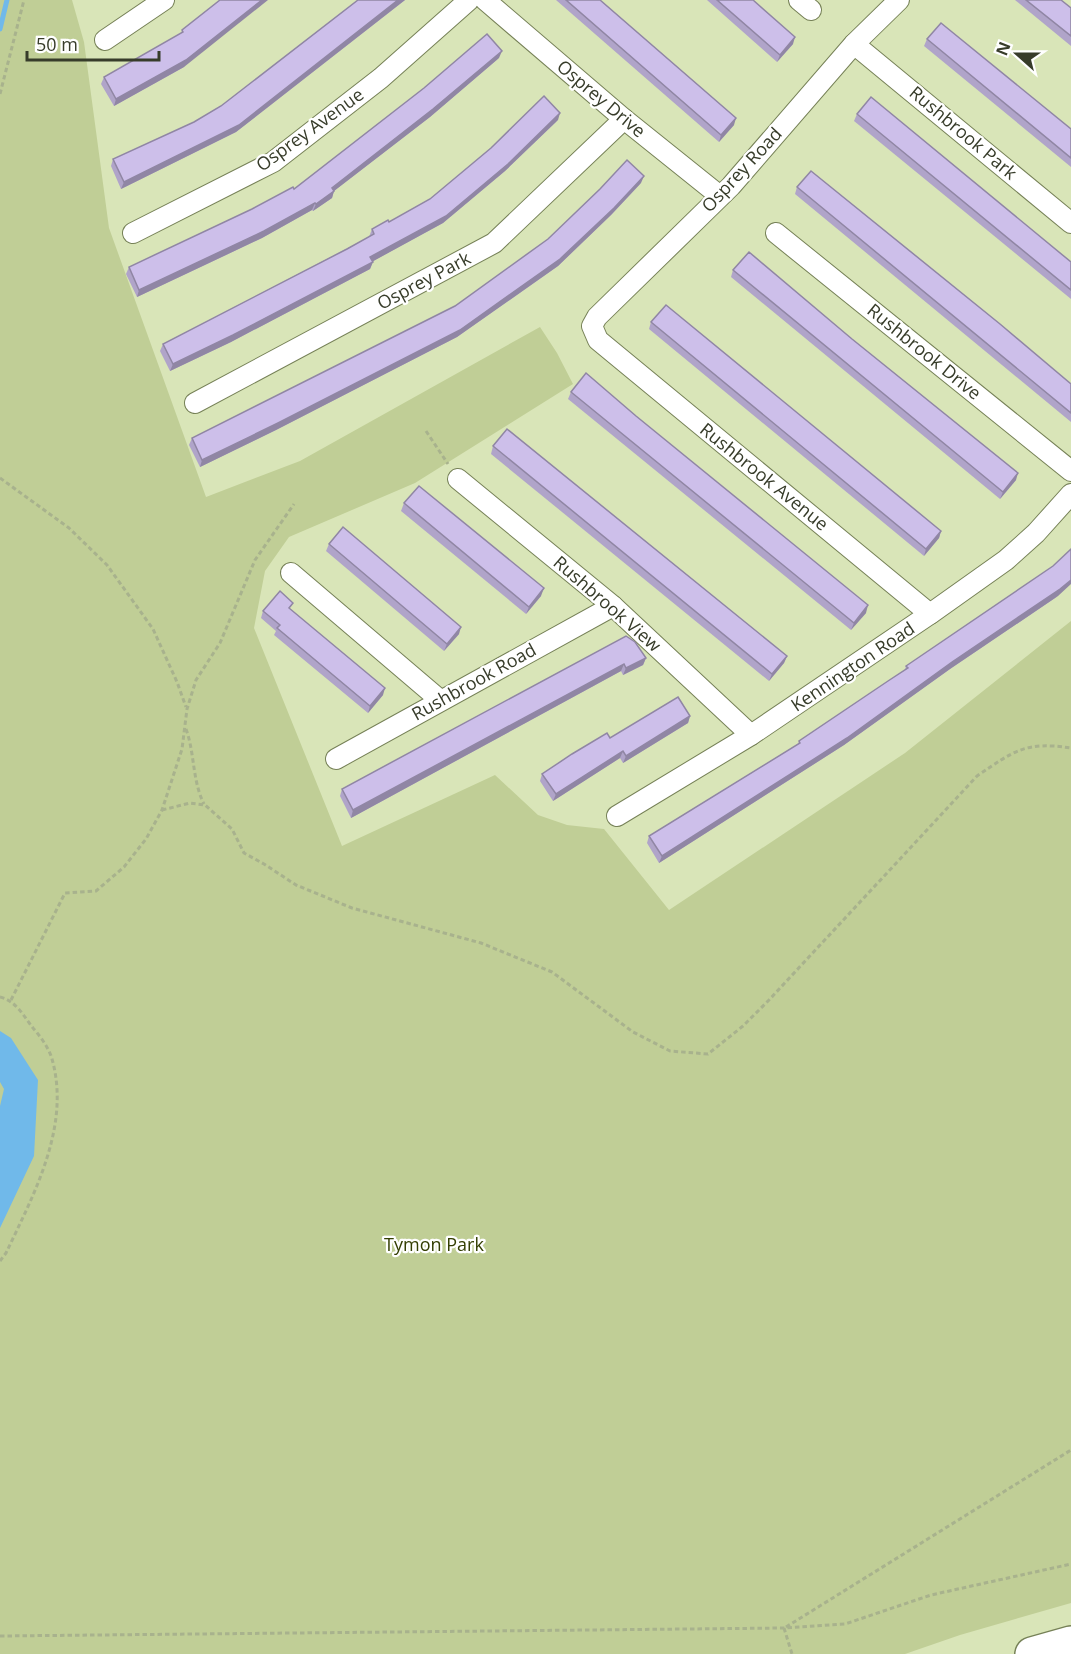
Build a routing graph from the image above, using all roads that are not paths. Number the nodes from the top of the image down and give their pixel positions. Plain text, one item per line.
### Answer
1 (164, 0) edge
2 (469, 0) edge
3 (485, 0) edge
4 (899, 0) edge
5 (105, 40) dead end
6 (854, 44) junction
7 (624, 119) junction
8 (720, 196) junction
9 (1071, 223) edge
10 (133, 232) dead end
11 (776, 233) dead end
12 (598, 340) joint
13 (195, 403) dead end
14 (1071, 471) edge
15 (454, 473) road end
16 (1071, 494) edge
17 (291, 573) dead end
18 (613, 606) junction
19 (930, 614) junction
20 (440, 700) junction
21 (751, 735) junction
22 (336, 759) dead end
23 (617, 816) dead end
24 (1071, 1643) edge
25 (1032, 1654) edge

1 - 5 street
2 - 10 street, Osprey Avenue
3 - 7 street, Osprey Drive
4 - 6 street, Osprey Road
6 - 8 street, Osprey Road
6 - 9 street, Rushbrook Park
7 - 8 street, Osprey Drive
7 - 13 street, Osprey Park
8 - 12 street, Osprey Road
11 - 14 street, Rushbrook Drive
12 - 19 street, Rushbrook Avenue
15 - 18 street, Rushbrook View
16 - 19 street, Kennington Road
17 - 20 street
18 - 20 street, Rushbrook Road
18 - 21 street, Rushbrook View
19 - 21 street, Kennington Road
20 - 22 street, Rushbrook Road
21 - 23 street, Kennington Road
24 - 25 highway

